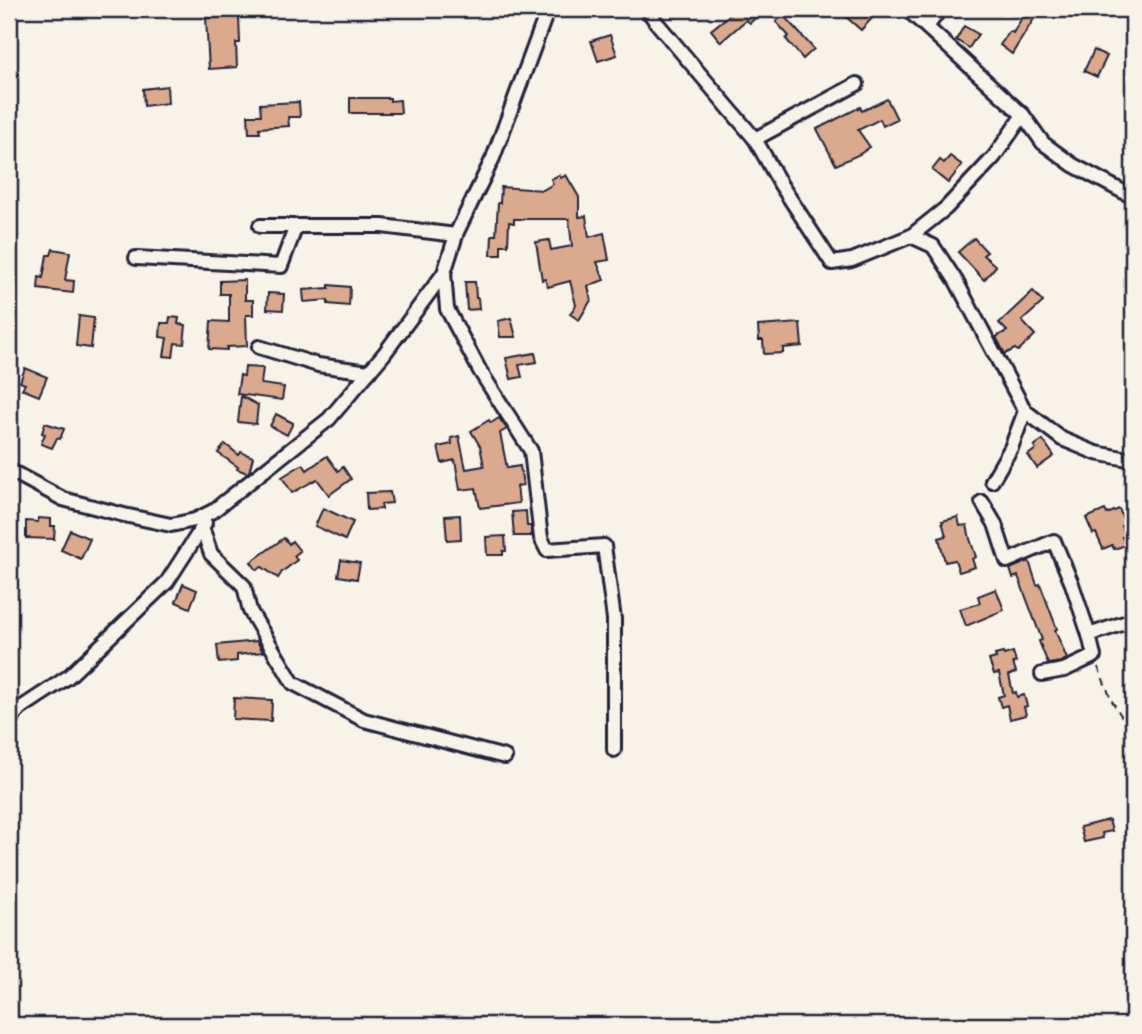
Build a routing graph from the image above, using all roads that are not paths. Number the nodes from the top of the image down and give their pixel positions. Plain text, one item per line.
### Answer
1 (548, 9) edge
2 (647, 9) edge
3 (907, 9) edge
4 (940, 9) edge
5 (927, 27) junction
6 (857, 84) dead end
7 (1023, 115) junction
8 (755, 139) junction
9 (1133, 197) edge
10 (260, 226) dead end
11 (296, 226) junction
12 (456, 235) junction
13 (911, 236) junction
14 (136, 258) dead end
15 (444, 273) junction
16 (259, 347) dead end
17 (369, 372) junction
18 (1025, 411) junction
19 (1133, 460) edge
20 (9, 470) edge
21 (992, 481) dead end
22 (982, 502) dead end
23 (213, 511) junction
24 (202, 527) junction
25 (1133, 620) edge
26 (1089, 635) junction
27 (1042, 674) dead end
28 (9, 720) edge
29 (614, 751) dead end
30 (505, 757) dead end

1 - 12 street
2 - 8 street
3 - 5 street
4 - 5 street
5 - 7 street
6 - 8 street
7 - 9 street
7 - 13 street
8 - 13 street
10 - 11 street
11 - 12 street
11 - 14 street
12 - 15 street
13 - 18 street
15 - 17 street
15 - 29 street
16 - 17 street
17 - 23 street
18 - 19 street
18 - 21 street
20 - 23 street
22 - 26 street
23 - 24 street
24 - 28 street
24 - 30 street
25 - 26 street
26 - 27 street

